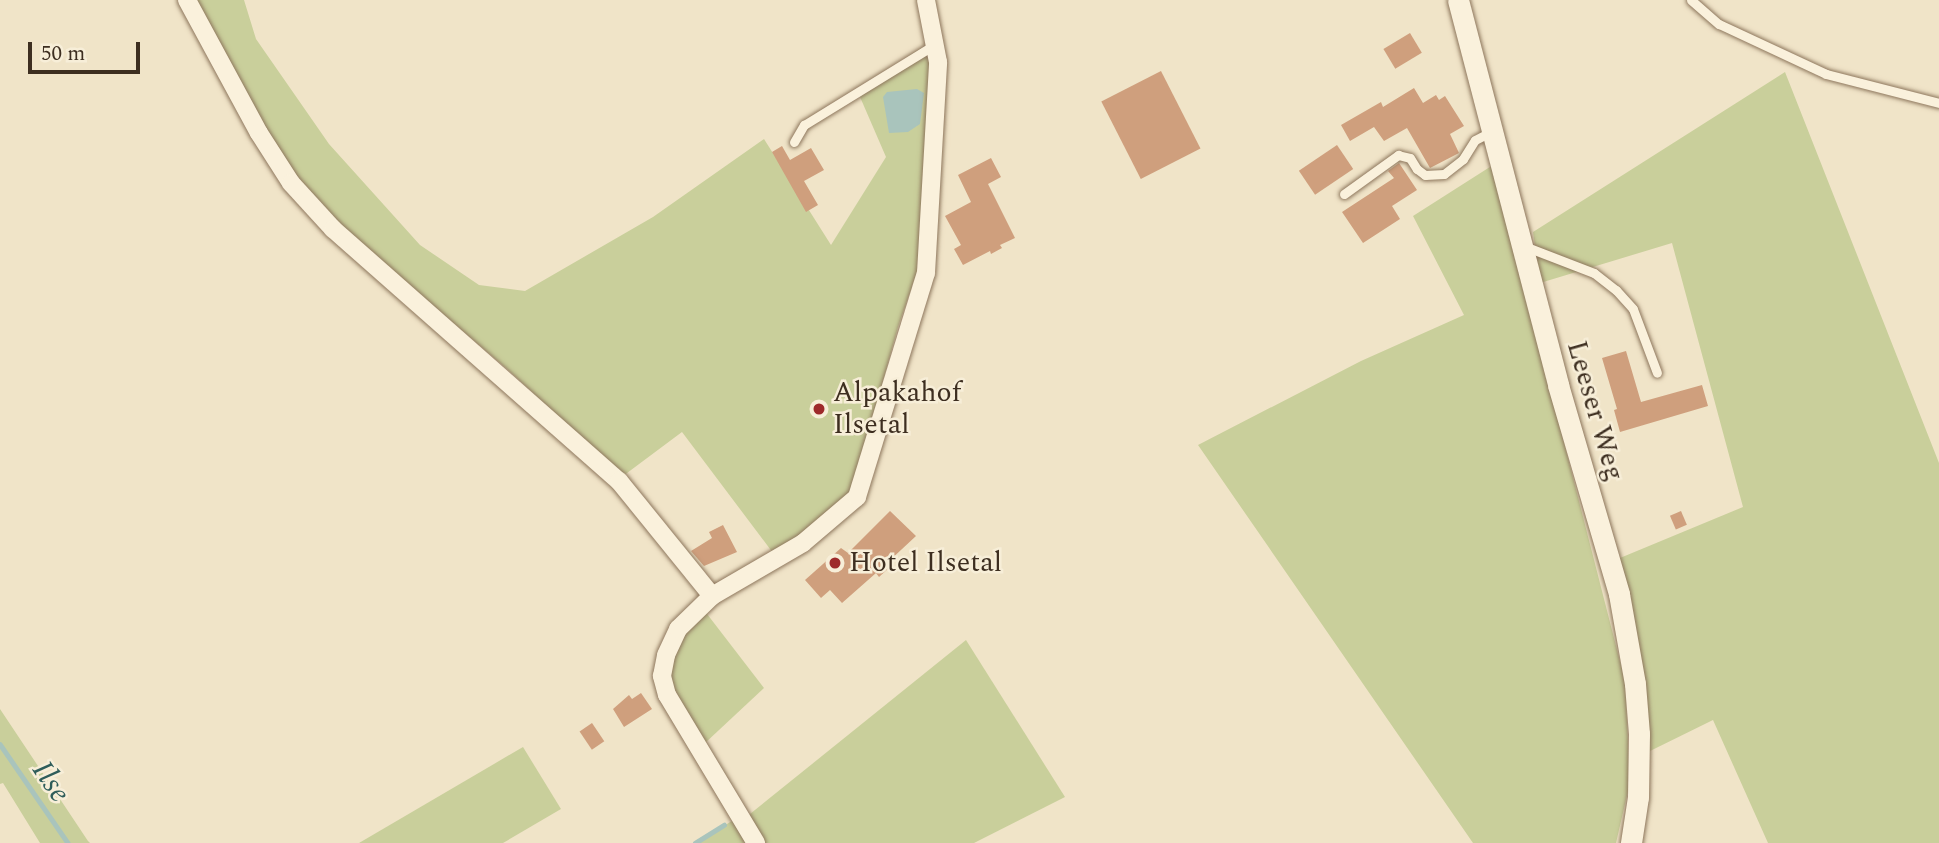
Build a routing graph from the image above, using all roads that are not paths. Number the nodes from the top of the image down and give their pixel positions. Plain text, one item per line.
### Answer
1 (187, 0) edge
2 (926, 0) edge
3 (1458, 0) edge
4 (1691, 0) edge
5 (934, 45) junction
6 (1939, 103) edge
7 (1491, 132) junction
8 (794, 142) dead end
9 (1344, 194) dead end
10 (1520, 244) junction
11 (1657, 373) dead end
12 (712, 596) junction
13 (756, 843) edge
14 (1631, 843) edge

1 - 12 street
2 - 5 street
3 - 7 street, Leeser Weg
4 - 6 lane
5 - 8 lane
5 - 12 street
7 - 9 lane
7 - 10 street, Leeser Weg
10 - 11 lane
10 - 14 street, Leeser Weg
12 - 13 street

